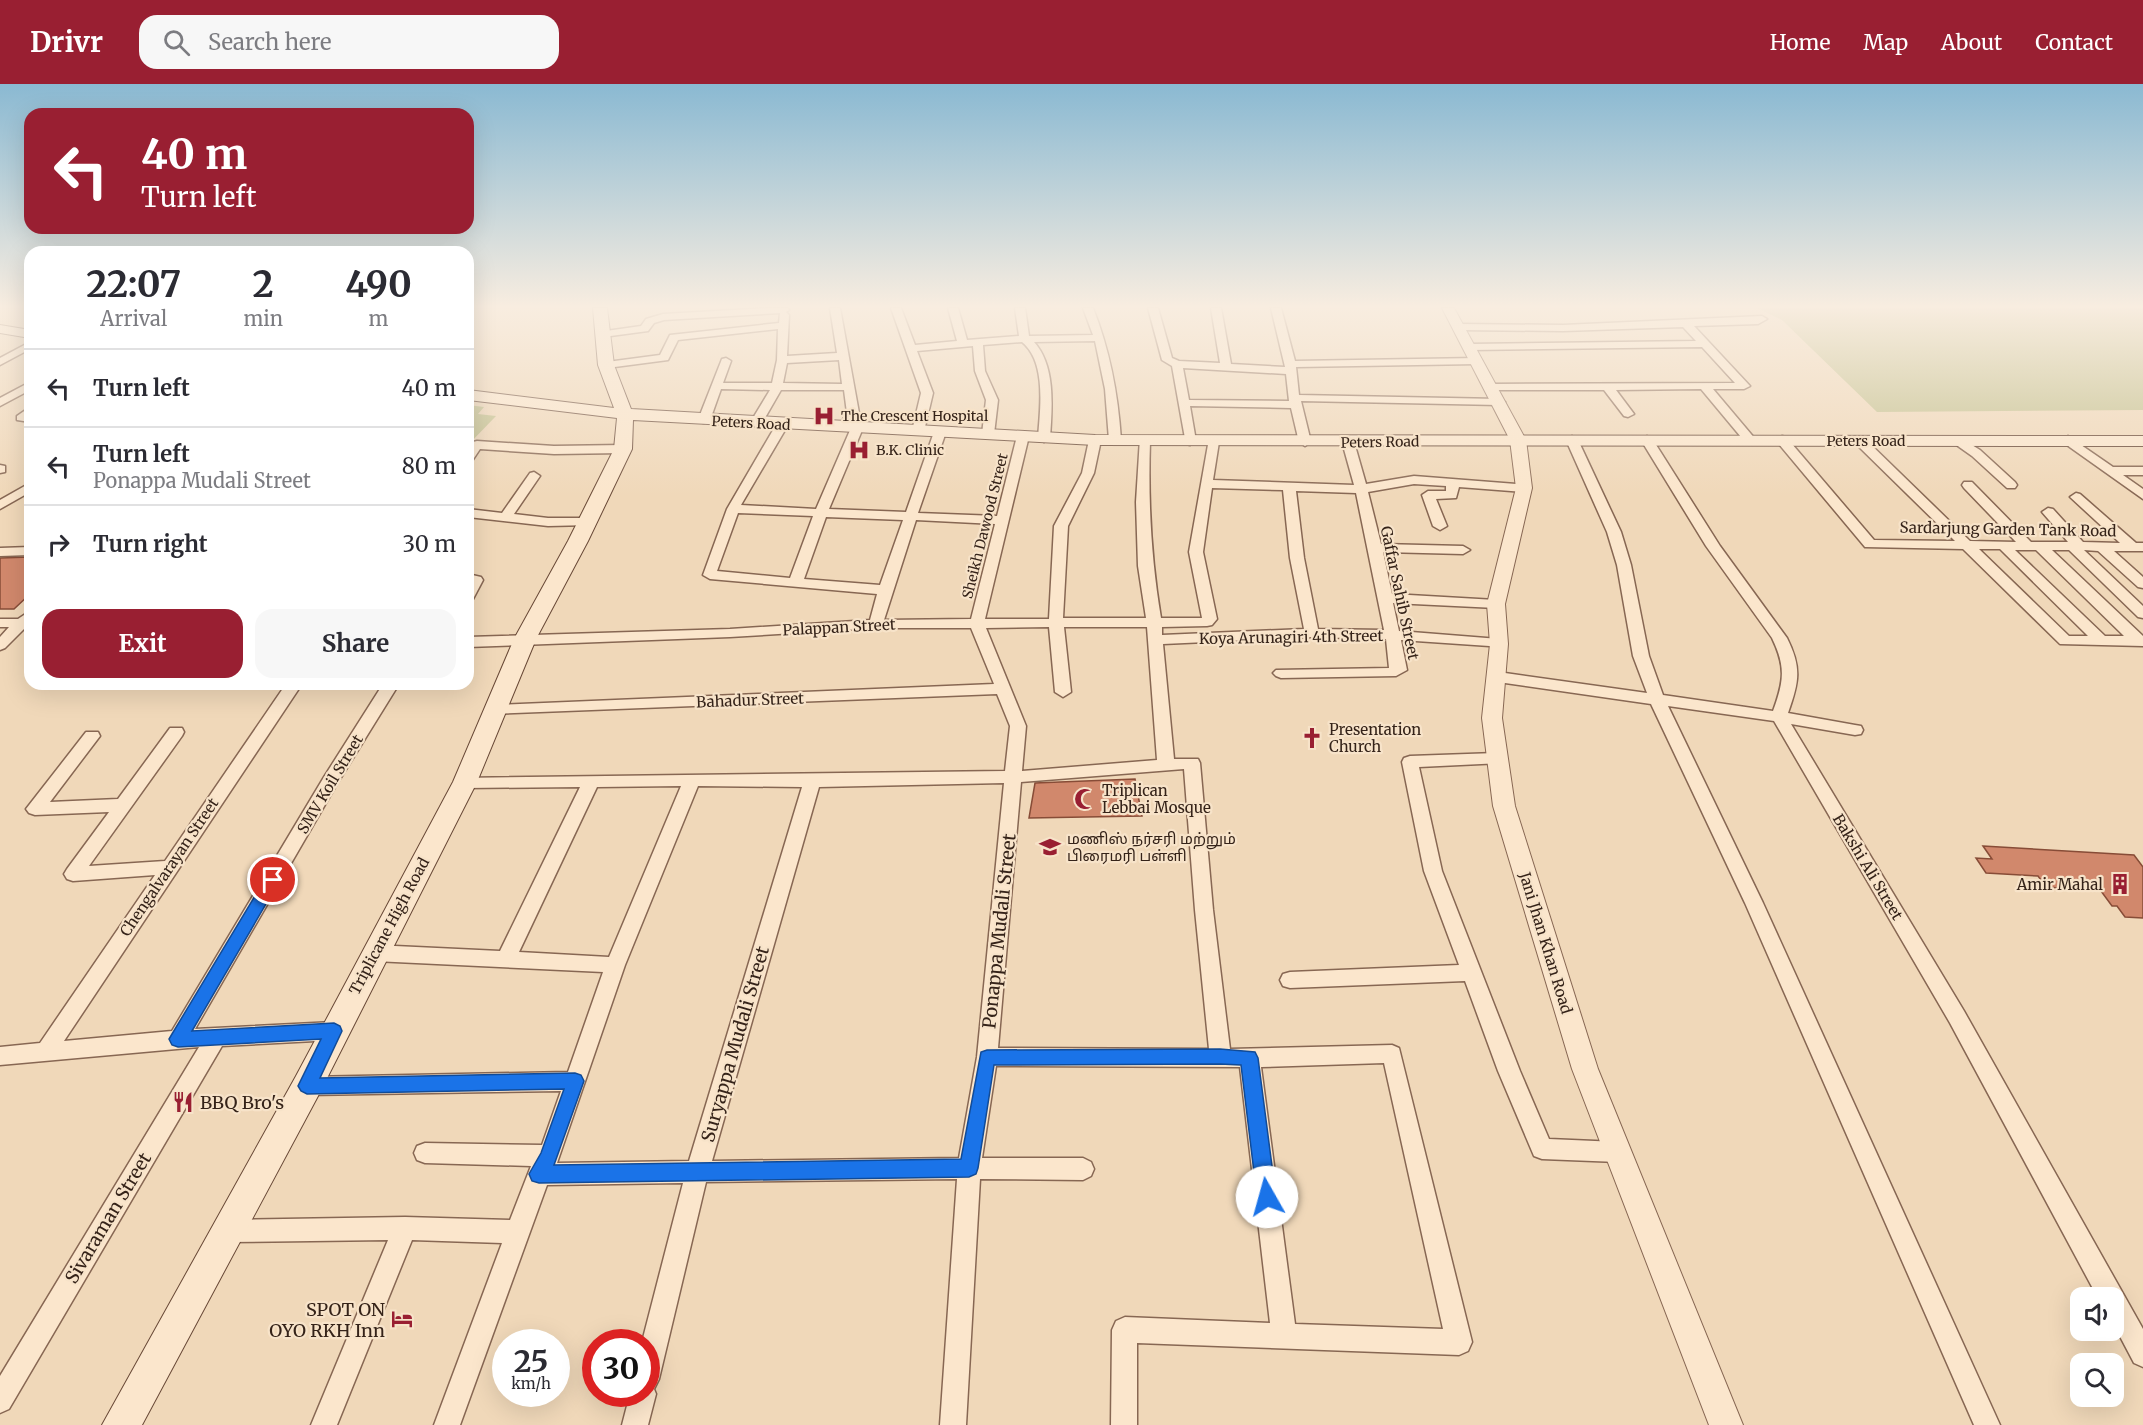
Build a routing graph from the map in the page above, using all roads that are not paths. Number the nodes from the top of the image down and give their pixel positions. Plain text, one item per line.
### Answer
1 (609, 371) edge
2 (723, 371) edge
3 (780, 371) edge
4 (846, 371) edge
5 (920, 371) edge
6 (980, 371) edge
7 (1042, 371) edge
8 (1107, 371) edge
9 (1178, 371) edge
10 (1290, 371) edge
11 (1482, 371) edge
12 (1731, 371) edge
13 (719, 386) junction
14 (1704, 386) junction
15 (777, 387) junction
16 (849, 387) junction
17 (1491, 387) junction
18 (1608, 387) junction
19 (24, 389) edge
20 (474, 396) edge
21 (1294, 402) junction
22 (1499, 402) junction
23 (1184, 403) junction
24 (0, 404) edge
25 (626, 414) junction
26 (1628, 414) dead end
27 (704, 420) junction
28 (756, 423) junction
29 (782, 425) junction
30 (851, 428) junction
31 (918, 431) junction
32 (940, 432) junction
33 (988, 434) junction
34 (1023, 436) junction
35 (1044, 438) junction
36 (2141, 439) edge
37 (1095, 440) junction
38 (1115, 440) junction
39 (1518, 440) junction
40 (1572, 440) junction
41 (1647, 440) junction
42 (1750, 440) junction
43 (1782, 440) junction
44 (2068, 440) junction
45 (1144, 441) junction
46 (1190, 441) junction
47 (1860, 441) junction
48 (1959, 441) junction
49 (1214, 442) junction
50 (1305, 442) junction
51 (1348, 442) junction
52 (623, 449) junction
53 (474, 450) edge
54 (2112, 471) junction
55 (2143, 471) edge
56 (534, 476) dead end
57 (1453, 483) junction
58 (1207, 484) junction
59 (1968, 485) dead end
60 (2011, 485) dead end
61 (1289, 487) junction
62 (1524, 488) junction
63 (1362, 489) junction
64 (24, 490) edge
65 (2143, 495) edge
66 (2076, 497) dead end
67 (0, 505) edge
68 (733, 509) junction
69 (2048, 512) dead end
70 (821, 513) junction
71 (474, 514) edge
72 (911, 515) junction
73 (506, 517) junction
74 (1002, 520) junction
75 (586, 522) junction
76 (1440, 526) dead end
77 (1967, 545) junction
78 (2006, 547) junction
79 (2035, 547) junction
80 (2077, 547) junction
81 (2102, 547) junction
82 (2138, 547) edge
83 (1374, 548) junction
84 (1463, 550) dead end
85 (24, 551) edge
86 (0, 552) edge
87 (795, 584) junction
88 (2143, 584) edge
89 (885, 590) junction
90 (1386, 598) junction
91 (1496, 604) junction
92 (2143, 614) edge
93 (24, 619) edge
94 (24, 621) edge
95 (1056, 622) junction
96 (1154, 622) junction
97 (0, 623) edge
98 (876, 624) junction
99 (976, 624) junction
100 (1312, 633) junction
101 (1392, 635) junction
102 (525, 639) junction
103 (1155, 640) junction
104 (2101, 641) junction
105 (2140, 641) edge
106 (474, 642) edge
107 (1500, 644) junction
108 (0, 645) edge
109 (1281, 673) dead end
110 (1498, 677) junction
111 (1003, 689) junction
112 (290, 690) edge
113 (387, 690) edge
114 (1063, 692) dead end
115 (1657, 699) junction
116 (496, 710) junction
117 (1779, 717) junction
118 (1855, 730) dead end
119 (176, 732) dead end
120 (92, 736) dead end
121 (1496, 759) junction
122 (1166, 765) junction
123 (1014, 777) junction
124 (693, 780) junction
125 (465, 782) junction
126 (591, 782) junction
127 (812, 782) junction
128 (122, 805) junction
129 (170, 867) junction
130 (374, 953) junction
131 (507, 958) junction
132 (615, 965) junction
133 (1472, 973) junction
134 (1290, 980) dead end
135 (334, 1031) junction
136 (216, 1037) junction
137 (178, 1039) junction
138 (45, 1051) junction
139 (0, 1056) edge
140 (1220, 1056) junction
141 (987, 1057) junction
142 (1249, 1058) junction
143 (575, 1081) junction
144 (307, 1086) junction
145 (1618, 1152) junction
146 (425, 1153) dead end
147 (544, 1165) junction
148 (969, 1168) junction
149 (1083, 1169) dead end
150 (698, 1173) junction
151 (405, 1228) junction
152 (228, 1231) junction
153 (519, 1232) junction
154 (2106, 1287) edge
155 (2124, 1319) edge
156 (659, 1329) edge
157 (1284, 1336) junction
158 (2143, 1354) edge
159 (0, 1400) edge
160 (640, 1407) edge
161 (121, 1425) edge
162 (324, 1425) edge
163 (447, 1425) edge
164 (635, 1425) edge
165 (953, 1425) edge
166 (1124, 1425) edge
167 (1726, 1425) edge
168 (1987, 1425) edge

1 - 25 main road
2 - 13 street
3 - 15 street
4 - 16 street
5 - 31 street
6 - 33 street
7 - 35 street
8 - 38 street
9 - 23 street
10 - 21 street
11 - 17 street, Jani Jhan Khan Road
12 - 14 street
13 - 15 street
13 - 27 street
14 - 18 street
14 - 42 street
15 - 16 street
15 - 28 street
16 - 30 street
17 - 18 street
17 - 22 street, Jani Jhan Khan Road
18 - 26 street
19 - 24 street
20 - 25 main road, Peters Road
21 - 22 street
21 - 23 street
21 - 50 street
22 - 39 street, Jani Jhan Khan Road
23 - 46 street
25 - 27 main road, Peters Road
25 - 52 main road, Triplicane High Road
27 - 28 main road, Peters Road
28 - 29 main road, Peters Road
29 - 30 main road, Peters Road
29 - 68 street
30 - 31 main road, Peters Road
30 - 70 street
31 - 32 main road, Peters Road
32 - 33 main road, Peters Road
32 - 72 street
33 - 34 main road, Peters Road
34 - 35 main road, Peters Road
34 - 74 street, Sheikh Dawood Street
35 - 37 main road, Peters Road
36 - 44 main road, Peters Road
37 - 38 main road, Peters Road
37 - 95 street
38 - 45 main road, Peters Road
39 - 40 main road, Peters Road
39 - 51 main road, Peters Road
39 - 62 street, Jani Jhan Khan Road
40 - 41 main road, Peters Road
40 - 115 street
41 - 42 main road, Peters Road
41 - 117 street
42 - 43 main road, Peters Road
43 - 47 main road, Peters Road
43 - 77 street, Sardarjung Garden Tank Road
44 - 48 main road, Peters Road
44 - 54 street
45 - 46 main road, Peters Road
45 - 96 street
46 - 49 main road, Peters Road
47 - 48 main road, Peters Road
47 - 77 street
48 - 60 street
49 - 50 main road, Peters Road
49 - 58 street
50 - 51 main road, Peters Road
51 - 63 street, Gaffar Sahib Street
52 - 53 street
52 - 75 main road, Triplicane High Road
54 - 55 street
54 - 65 street
56 - 73 street
57 - 62 street
57 - 63 street
57 - 76 street
58 - 61 street
58 - 96 street, Palappan Street
59 - 79 street
61 - 63 street
61 - 100 street
62 - 91 street, Jani Jhan Khan Road
63 - 83 street, Gaffar Sahib Street
64 - 67 street
66 - 82 street
68 - 70 street
68 - 87 street
69 - 80 street
70 - 72 street
70 - 87 street
71 - 73 street
72 - 74 street
72 - 89 street
73 - 75 street
74 - 99 street, Sheikh Dawood Street
75 - 102 main road, Triplicane High Road
77 - 78 street, Sardarjung Garden Tank Road
77 - 104 street
78 - 79 street, Sardarjung Garden Tank Road
78 - 104 street
79 - 80 street, Sardarjung Garden Tank Road
79 - 105 street
80 - 81 street, Sardarjung Garden Tank Road
80 - 92 street
81 - 82 street, Sardarjung Garden Tank Road
81 - 88 street
83 - 84 street
83 - 90 street, Gaffar Sahib Street
85 - 86 street
87 - 89 street
89 - 98 street
90 - 91 street
90 - 101 street, Gaffar Sahib Street
91 - 107 street, Jani Jhan Khan Road
93 - 97 street
94 - 108 street
95 - 96 street, Palappan Street
95 - 99 street, Palappan Street
95 - 114 street
96 - 103 street
98 - 99 street, Palappan Street
98 - 102 street, Palappan Street
99 - 111 street, Ponappa Mudali Street
100 - 101 street, Koya Arunagiri 4th Street
100 - 103 street, Koya Arunagiri 4th Street
101 - 107 street, Koya Arunagiri 4th Street
101 - 109 street, Gaffar Sahib Street
102 - 106 street, Palappan Street
102 - 116 main road, Triplicane High Road
103 - 122 street
104 - 105 street
107 - 110 street, Jani Jhan Khan Road
110 - 115 street
110 - 121 street, Jani Jhan Khan Road
111 - 116 street, Bahadur Street
111 - 123 street, Ponappa Mudali Street
112 - 129 street, Chengalvarayan Street
113 - 137 street, SMV Koil Street
115 - 117 street
115 - 168 street
116 - 125 main road, Triplicane High Road
117 - 118 street
117 - 154 street, Bakshi Ali Street
119 - 128 street
120 - 128 street
121 - 133 street
121 - 145 street, Jani Jhan Khan Road
122 - 123 street
122 - 140 street
123 - 127 street
123 - 141 street, Ponappa Mudali Street
124 - 126 street
124 - 127 street
124 - 132 street
125 - 126 street
125 - 130 main road, Triplicane High Road
126 - 131 street
127 - 150 street, Suryappa Mudali Street
128 - 129 street
129 - 138 street, Chengalvarayan Street
130 - 131 street
130 - 135 main road, Triplicane High Road
131 - 132 street
132 - 143 street
133 - 134 street
133 - 145 street
135 - 136 street
135 - 144 main road, Triplicane High Road
136 - 137 street
136 - 159 street, Sivaraman Street
137 - 138 street
138 - 139 street
140 - 141 street
140 - 142 street
141 - 148 street, Ponappa Mudali Street
142 - 157 street
142 - 157 street
143 - 144 street
143 - 147 street
144 - 152 main road, Triplicane High Road
145 - 167 street, Jani Jhan Khan Road
146 - 147 street
147 - 150 street
147 - 153 street
148 - 149 street
148 - 150 street
148 - 165 street, Ponappa Mudali Street
150 - 156 street, Suryappa Mudali Street
151 - 152 street
151 - 153 street
151 - 162 street
152 - 161 main road, Triplicane High Road
153 - 163 street
155 - 158 street, Bakshi Ali Street
157 - 166 street
160 - 164 street

